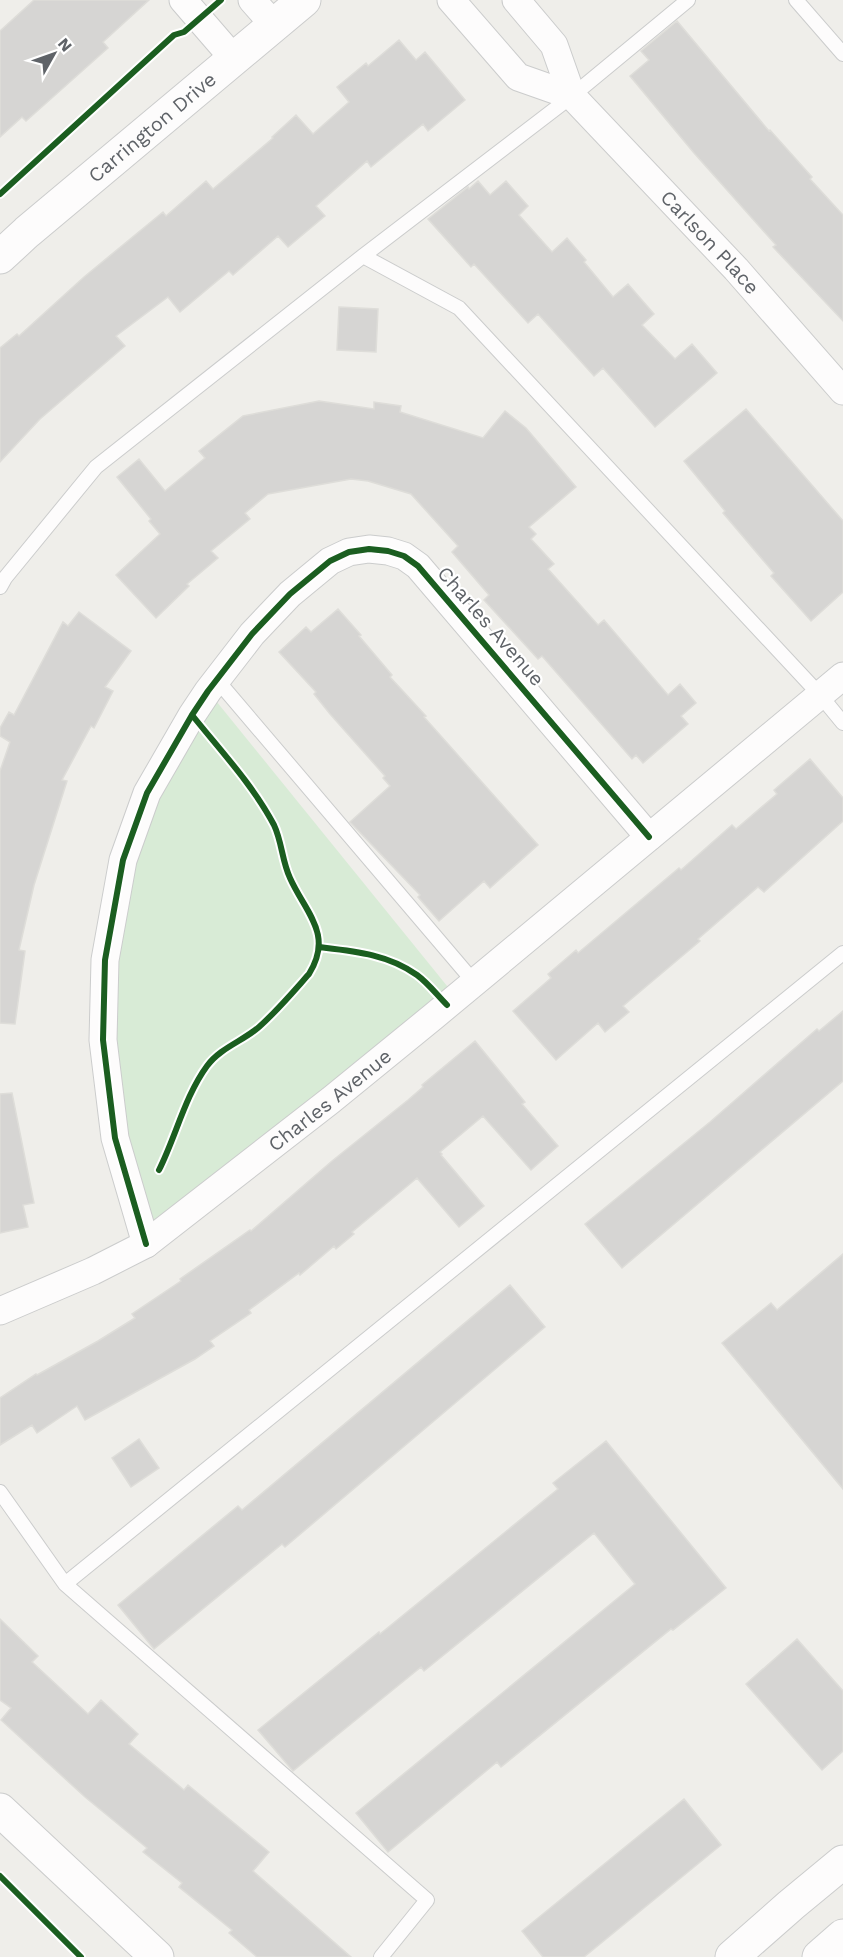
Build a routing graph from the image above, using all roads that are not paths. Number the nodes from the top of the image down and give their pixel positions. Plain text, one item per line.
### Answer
1 (183, 0) edge
2 (252, 0) edge
3 (304, 0) edge
4 (450, 0) edge
5 (516, 0) edge
6 (688, 0) edge
7 (796, 0) edge
8 (274, 25) junction
9 (843, 54) edge
10 (234, 59) junction
11 (572, 96) junction
12 (363, 256) junction
13 (0, 257) edge
14 (843, 391) edge
15 (0, 587) edge
16 (843, 676) edge
17 (217, 680) junction
18 (820, 695) junction
19 (843, 723) edge
20 (650, 837) junction
21 (843, 953) edge
22 (474, 982) junction
23 (146, 1244) junction
24 (0, 1311) edge
25 (0, 1492) edge
26 (65, 1584) junction
27 (0, 1810) edge
28 (843, 1862) edge
29 (843, 1935) edge
30 (149, 1954) edge
31 (381, 1957) edge
32 (732, 1957) edge
33 (819, 1957) edge

1 - 10 street
2 - 8 street
3 - 8 street, Carrington Drive
4 - 11 street, Carlson Place
5 - 11 street, Carlson Place
6 - 11 lane
7 - 9 lane
8 - 10 street, Carrington Drive
10 - 13 street, Carrington Drive
11 - 12 lane
11 - 14 street, Carlson Place
12 - 15 lane
12 - 18 lane
16 - 18 street, Charles Avenue
17 - 20 street, Charles Avenue
17 - 22 lane
17 - 23 street, Charles Avenue
18 - 19 lane
18 - 20 street, Charles Avenue
20 - 22 street, Charles Avenue
21 - 26 lane
22 - 23 street, Charles Avenue
23 - 24 street, Charles Avenue
25 - 26 lane
26 - 31 lane
27 - 30 street
28 - 32 street
29 - 33 street

